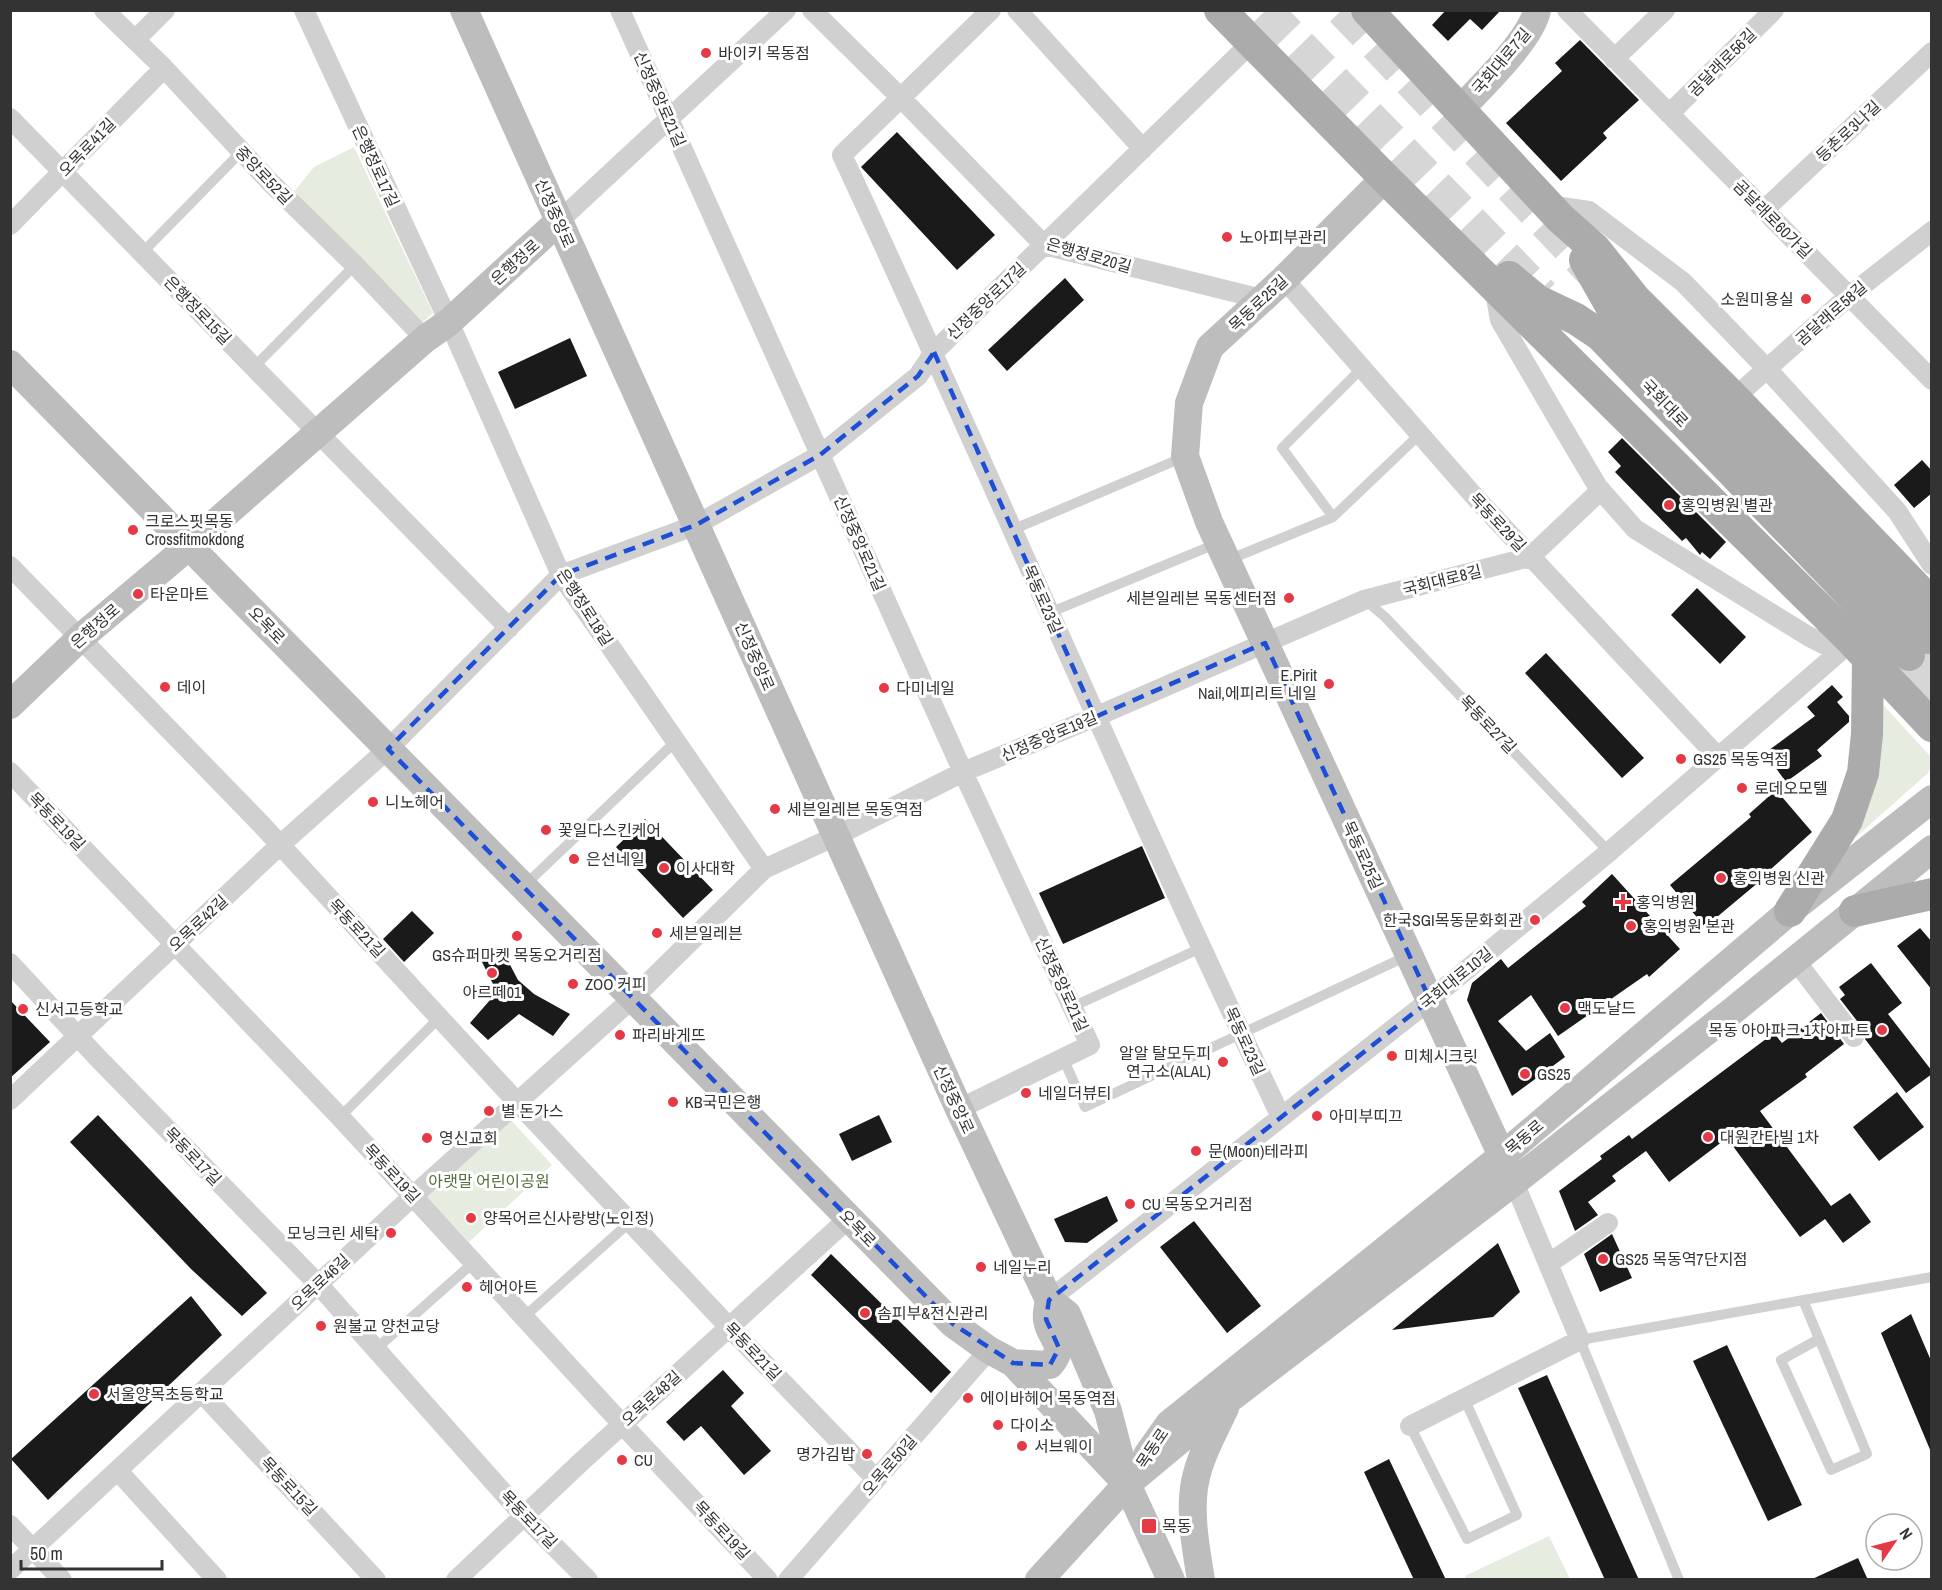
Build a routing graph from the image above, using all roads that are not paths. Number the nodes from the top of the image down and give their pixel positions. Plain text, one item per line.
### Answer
1 (104, 10) edge
2 (165, 10) edge
3 (303, 10) edge
4 (464, 10) edge
5 (620, 10) edge
6 (786, 10) edge
7 (812, 10) edge
8 (991, 10) edge
9 (1017, 10) edge
10 (1220, 10) edge
11 (1367, 10) edge
12 (1537, 10) edge
13 (1567, 10) edge
14 (1665, 10) edge
15 (1774, 10) edge
16 (135, 40) junction
17 (1251, 43) junction
18 (1932, 52) edge
19 (1614, 58) junction
20 (164, 68) junction
21 (901, 98) junction
22 (1460, 110) junction
23 (1669, 114) junction
24 (10, 118) edge
25 (669, 119) junction
26 (1143, 149) junction
27 (242, 152) junction
28 (63, 171) junction
29 (1389, 182) junction
30 (1764, 210) junction
31 (1554, 211) junction
32 (559, 221) junction
33 (10, 225) edge
34 (1932, 231) edge
35 (1044, 245) junction
36 (142, 253) junction
37 (355, 265) junction
38 (1284, 279) junction
39 (1493, 285) junction
40 (1849, 296) junction
41 (1262, 299) junction
42 (449, 321) junction
43 (424, 339) junction
44 (934, 352) junction
45 (10, 364) edge
46 (254, 367) junction
47 (1362, 368) junction
48 (1767, 369) junction
49 (1932, 380) edge
50 (1734, 398) junction
51 (318, 433) junction
52 (1420, 434) junction
53 (820, 455) junction
54 (1185, 456) junction
55 (1601, 490) junction
56 (1334, 517) junction
57 (696, 525) junction
58 (1012, 530) junction
59 (189, 546) junction
60 (1222, 551) junction
61 (1530, 557) junction
62 (1932, 565) edge
63 (10, 566) edge
64 (561, 575) junction
65 (1929, 597) edge
66 (1364, 600) junction
67 (1049, 613) junction
68 (509, 628) junction
69 (80, 638) junction
70 (1265, 643) junction
71 (1853, 651) junction
72 (1895, 688) junction
73 (1932, 701) edge
74 (10, 705) edge
75 (1095, 717) junction
76 (1932, 726) edge
77 (676, 741) junction
78 (388, 749) junction
79 (1719, 758) junction
80 (10, 772) edge
81 (963, 772) junction
82 (1932, 799) edge
83 (836, 836) junction
84 (280, 845) junction
85 (1932, 849) edge
86 (1609, 852) junction
87 (764, 869) junction
88 (523, 887) junction
89 (1932, 894) edge
90 (1790, 911) junction
91 (1855, 912) junction
92 (175, 944) junction
93 (1202, 948) junction
94 (1409, 955) junction
95 (1795, 960) junction
96 (10, 963) edge
97 (633, 998) junction
98 (1430, 1000) junction
99 (1072, 1007) junction
100 (439, 1018) junction
101 (1241, 1034) junction
102 (78, 1037) junction
103 (1854, 1037) dead end
104 (1063, 1058) junction
105 (10, 1100) edge
106 (516, 1102) junction
107 (958, 1109) junction
108 (340, 1117) junction
109 (1281, 1117) junction
110 (1502, 1156) junction
111 (1514, 1182) junction
112 (413, 1196) junction
113 (849, 1218) junction
114 (630, 1222) junction
115 (1608, 1223) dead end
116 (474, 1263) junction
117 (1548, 1264) junction
118 (1932, 1277) edge
119 (318, 1284) junction
120 (1049, 1300) junction
121 (1803, 1300) junction
122 (524, 1317) junction
123 (729, 1327) junction
124 (1819, 1339) junction
125 (1580, 1340) junction
126 (376, 1349) junction
127 (1001, 1356) junction
128 (202, 1393) junction
129 (1464, 1398) junction
130 (1228, 1400) junction
131 (622, 1424) junction
132 (1410, 1426) joint
133 (118, 1471) junction
134 (876, 1479) junction
135 (1127, 1484) junction
136 (524, 1516) junction
137 (10, 1525) edge
138 (34, 1549) junction
139 (10, 1570) edge
140 (62, 1580) edge
141 (217, 1580) edge
142 (376, 1580) edge
143 (456, 1580) edge
144 (588, 1580) edge
145 (768, 1580) edge
146 (788, 1580) edge
147 (1038, 1580) edge
148 (1171, 1580) edge
149 (1201, 1580) edge
150 (1678, 1580) edge

1 - 16 street, 중앙로52길
2 - 16 street
3 - 42 street, 은행정로17길
4 - 32 main road, 신정중앙로
5 - 25 street, 신정중앙로21길
6 - 25 street, 은행정로
7 - 21 street, 은행정로20길
8 - 21 street
9 - 26 street
10 - 17 main road
11 - 22 main road
12 - 22 main road, 국회대로7길
13 - 19 street, 곰달래로60가길
14 - 19 street
15 - 23 street, 곰달래로56길
16 - 20 street, 중앙로52길
17 - 26 street, 신정중앙로17길
17 - 29 main road
18 - 30 street, 등촌로3나길
19 - 23 street, 곰달래로60가길
20 - 27 street, 중앙로52길
20 - 28 street, 오목로41길
21 - 35 street, 은행정로20길
21 - 44 street, 목동로23길
22 - 31 main road
23 - 30 street, 곰달래로60가길
24 - 28 street, 은행정로15길
25 - 32 street, 은행정로
25 - 53 street, 신정중앙로21길
26 - 35 street, 신정중앙로17길
27 - 36 lane
27 - 37 street, 중앙로52길
28 - 33 street, 오목로41길
28 - 36 street, 은행정로15길
29 - 31 main road, 국회대로
29 - 38 main road, 목동로25길
29 - 39 main road
30 - 40 street, 곰달래로60가길
31 - 48 street
31 - 50 main road
32 - 42 main road, 은행정로
32 - 57 main road, 신정중앙로
34 - 40 street, 곰달래로58길
35 - 41 street, 은행정로20길
35 - 44 street, 신정중앙로17길
36 - 46 street, 은행정로15길
37 - 43 street, 중앙로52길
37 - 46 lane
38 - 41 main road, 목동로25길
38 - 47 street, 목동로29길
39 - 55 street
39 - 71 main road
40 - 48 street, 곰달래로58길
40 - 49 street, 곰달래로60가길
41 - 54 main road, 목동로25길
42 - 43 main road, 은행정로
42 - 64 street, 은행정로18길
43 - 51 main road, 은행정로
44 - 53 street, 신정중앙로17길
44 - 58 street, 목동로23길
45 - 59 main road, 오목로
46 - 51 street, 은행정로15길
47 - 52 street, 목동로29길
47 - 56 lane
48 - 50 street, 곰달래로58길
48 - 62 street
50 - 65 main road
51 - 59 main road, 은행정로
51 - 68 street
52 - 56 lane
52 - 61 street, 목동로29길
53 - 57 street, 신정중앙로17길
53 - 81 street, 신정중앙로21길
54 - 58 lane
54 - 60 main road, 목동로25길
55 - 61 street, 국회대로8길
55 - 71 street
56 - 60 lane
57 - 64 street, 신정중앙로17길
57 - 83 main road, 신정중앙로
58 - 67 street, 목동로23길
59 - 69 main road, 은행정로
59 - 78 main road, 오목로
60 - 67 lane
60 - 70 main road, 목동로25길
61 - 66 street, 국회대로8길
61 - 79 street, 목동로29길
63 - 69 street, 목동로21길
64 - 68 street, 오목로42길
64 - 77 street, 은행정로18길
66 - 70 street, 국회대로8길
66 - 86 lane, 목동로27길
67 - 75 street, 목동로23길
68 - 78 street, 오목로42길
69 - 74 main road, 은행정로
69 - 84 street, 목동로21길
70 - 75 street, 신정중앙로19길
70 - 94 main road, 목동로25길
71 - 72 main road
71 - 79 street, 국회대로10길
71 - 90 main road
72 - 73 main road
72 - 76 main road
75 - 81 street, 신정중앙로19길
75 - 93 street, 목동로23길
77 - 87 street, 은행정로18길
77 - 88 lane
78 - 84 street, 오목로42길
78 - 88 main road, 오목로
79 - 86 street, 국회대로10길
80 - 92 street, 목동로19길
81 - 83 street, 신정중앙로19길
81 - 99 street, 신정중앙로21길
82 - 90 main road, 목동로
83 - 87 street, 신정중앙로19길
83 - 107 main road, 신정중앙로
84 - 92 street, 오목로42길
84 - 100 street, 목동로21길
85 - 91 main road, 목동로
86 - 98 street, 국회대로10길
87 - 97 street, 오목로46길
88 - 97 main road, 오목로
89 - 91 main road
90 - 110 main road, 목동로
91 - 95 main road, 목동로
92 - 102 street, 오목로42길
92 - 108 street, 목동로19길
93 - 99 lane
93 - 101 street, 목동로23길
94 - 98 main road, 목동로25길
94 - 101 lane
95 - 103 street
95 - 111 main road, 목동로
96 - 102 street, 목동로17길
97 - 106 street, 오목로46길
97 - 113 main road, 오목로
98 - 109 street, 국회대로10길
98 - 110 main road, 목동로25길
99 - 104 street, 신정중앙로21길
100 - 106 street, 목동로21길
100 - 108 lane
101 - 104 lane
101 - 109 street, 목동로23길
102 - 105 street, 오목로42길
102 - 119 street, 목동로17길
104 - 107 street, 신정중앙로21길
106 - 112 street, 오목로46길
106 - 114 street, 목동로21길
107 - 120 main road, 신정중앙로
108 - 112 street, 목동로19길
109 - 120 street, 국회대로10길
110 - 111 main road, 목동로25길
110 - 135 main road, 목동로
111 - 117 street
111 - 130 main road, 목동로
112 - 116 street, 목동로19길
112 - 119 street, 오목로46길
113 - 123 street, 오목로48길
113 - 127 main road, 오목로
114 - 122 lane
114 - 123 street, 목동로21길
115 - 117 street
116 - 122 street, 목동로19길
116 - 126 lane
117 - 125 street
118 - 121 lane
119 - 126 street, 목동로17길
119 - 128 street, 오목로46길
120 - 127 main road, 신정중앙로
120 - 135 main road, 신정중앙로
121 - 124 lane
121 - 125 lane
122 - 131 street, 목동로19길
123 - 131 street, 오목로48길
123 - 134 street, 목동로21길
124 - 124 lane
125 - 129 street
125 - 150 lane
126 - 136 street, 목동로17길
127 - 134 street, 오목로50길
127 - 135 main road, 오목로
128 - 133 street, 오목로46길
128 - 142 street, 목동로15길
129 - 132 street
129 - 132 lane
130 - 135 main road, 목동로
130 - 149 main road
131 - 136 street, 오목로48길
131 - 145 street, 목동로19길
133 - 138 street, 오목로46길
133 - 141 street
134 - 146 street, 오목로50길
135 - 147 main road, 목동로
135 - 148 main road, 오목로
136 - 143 street, 오목로48길
136 - 144 street, 목동로17길
137 - 138 street
138 - 139 street, 오목로46길
138 - 140 street

